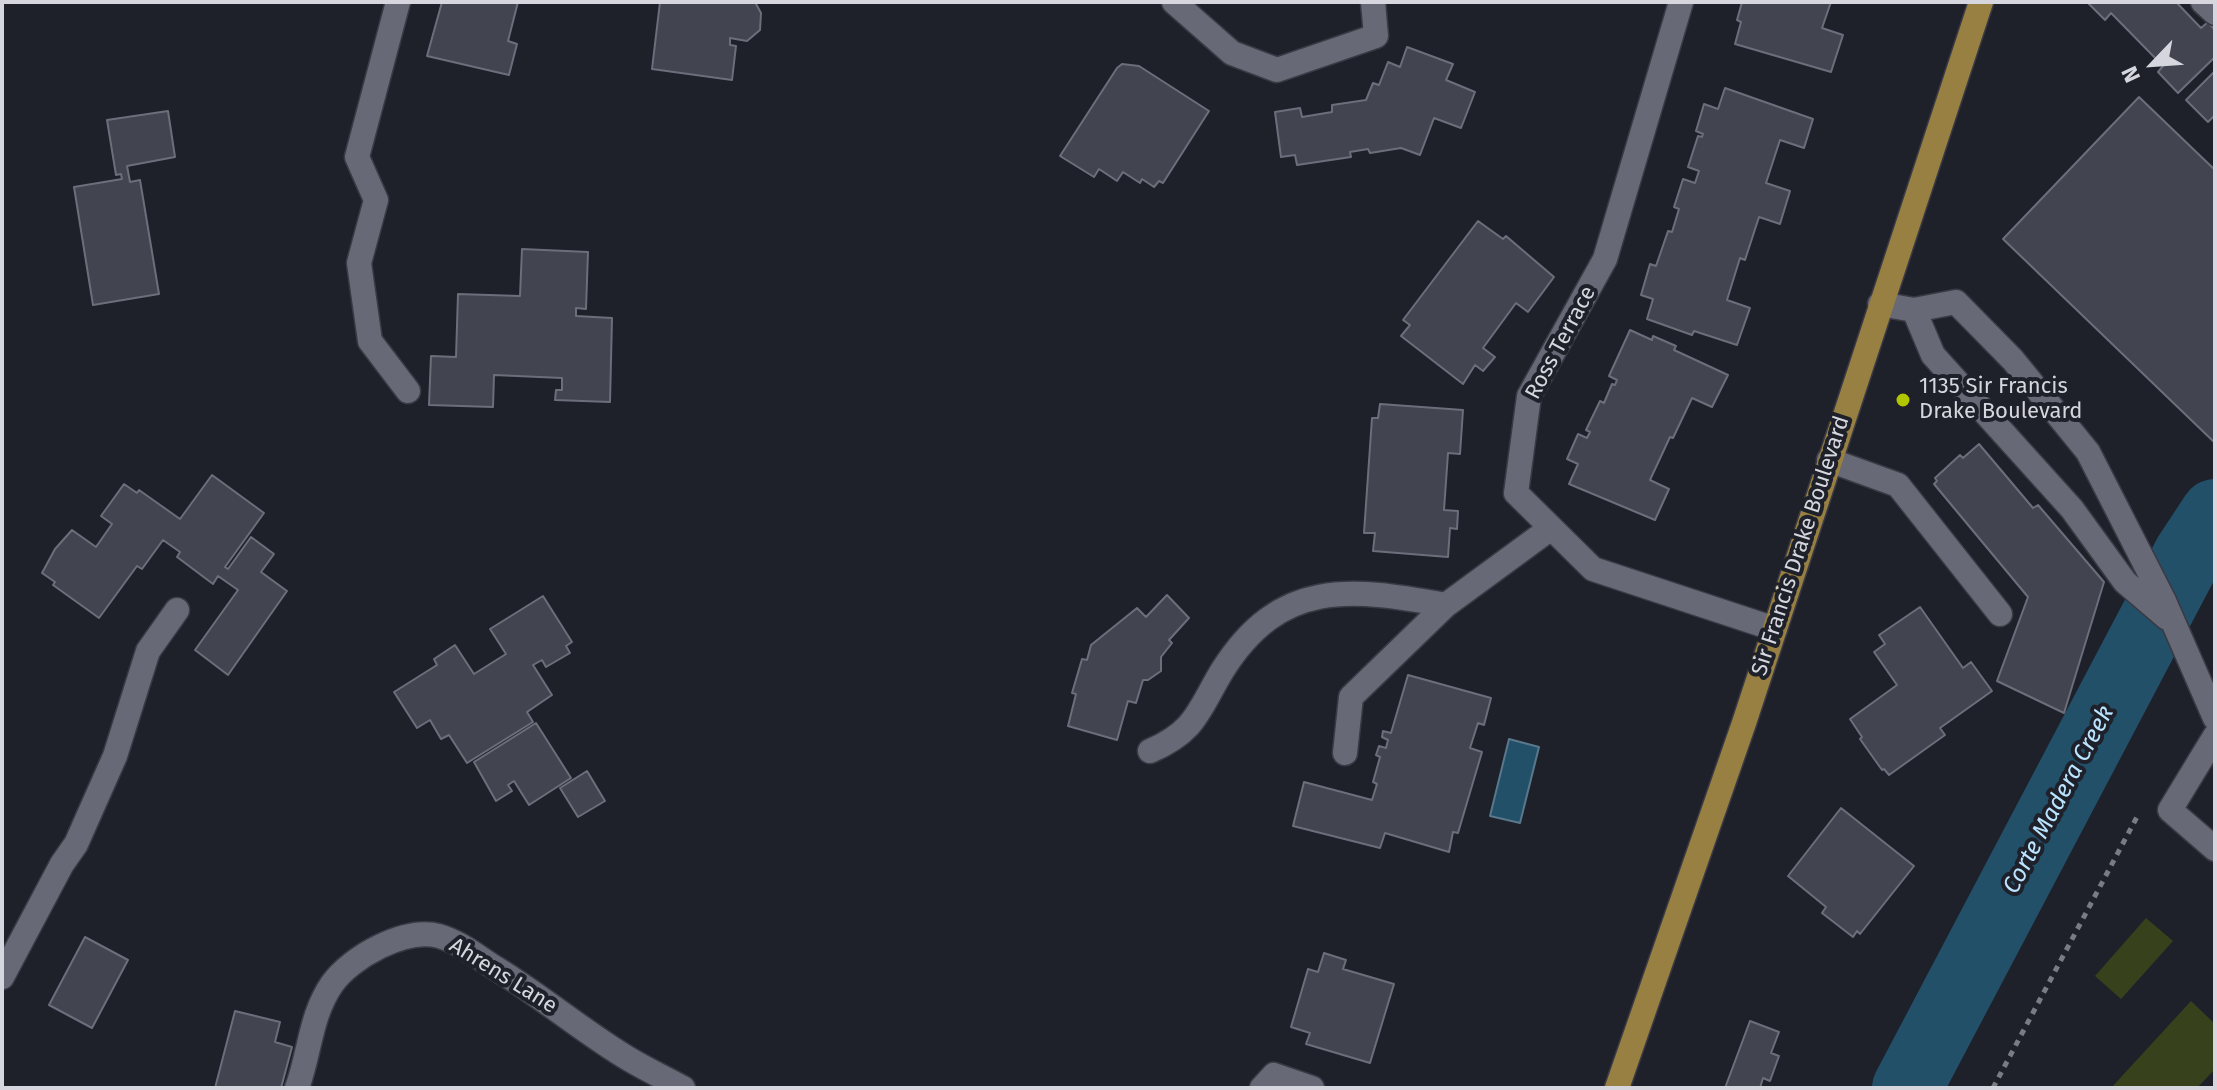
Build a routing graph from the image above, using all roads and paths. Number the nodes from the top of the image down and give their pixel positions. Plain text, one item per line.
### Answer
1 (398, 2) edge
2 (1174, 2) edge
3 (1373, 2) edge
4 (1681, 2) edge
5 (1981, 2) edge
6 (2203, 2) edge
7 (2215, 13) edge
8 (1880, 304) junction
9 (1914, 310) junction
10 (408, 391) dead end
11 (1829, 460) junction
12 (1551, 528) junction
13 (1446, 605) junction
14 (177, 610) dead end
15 (2000, 614) dead end
16 (2175, 625) junction
17 (1775, 629) junction
18 (2215, 718) edge
19 (2215, 736) edge
20 (1150, 751) dead end
21 (1345, 753) dead end
22 (2139, 813) dead end
23 (2215, 849) edge
24 (2, 977) edge
25 (297, 1088) edge
26 (683, 1088) edge
27 (1262, 1088) edge
28 (1312, 1088) edge
29 (1617, 1088) edge
30 (1993, 1088) edge

1 - 10 street
2 - 3 street
4 - 12 street, Ross Terrace
5 - 8 main road, Sir Francis Drake Boulevard
6 - 7 street
8 - 9 street
8 - 11 main road, Sir Francis Drake Boulevard
9 - 16 street
9 - 16 street
11 - 15 street
11 - 17 main road, Sir Francis Drake Boulevard
12 - 13 street
12 - 17 street, Ross Terrace
13 - 20 street
13 - 21 street
14 - 24 street
16 - 18 street
17 - 29 main road, Sir Francis Drake Boulevard
19 - 23 street
22 - 30 path
25 - 26 street, Ahrens Lane
27 - 28 street

